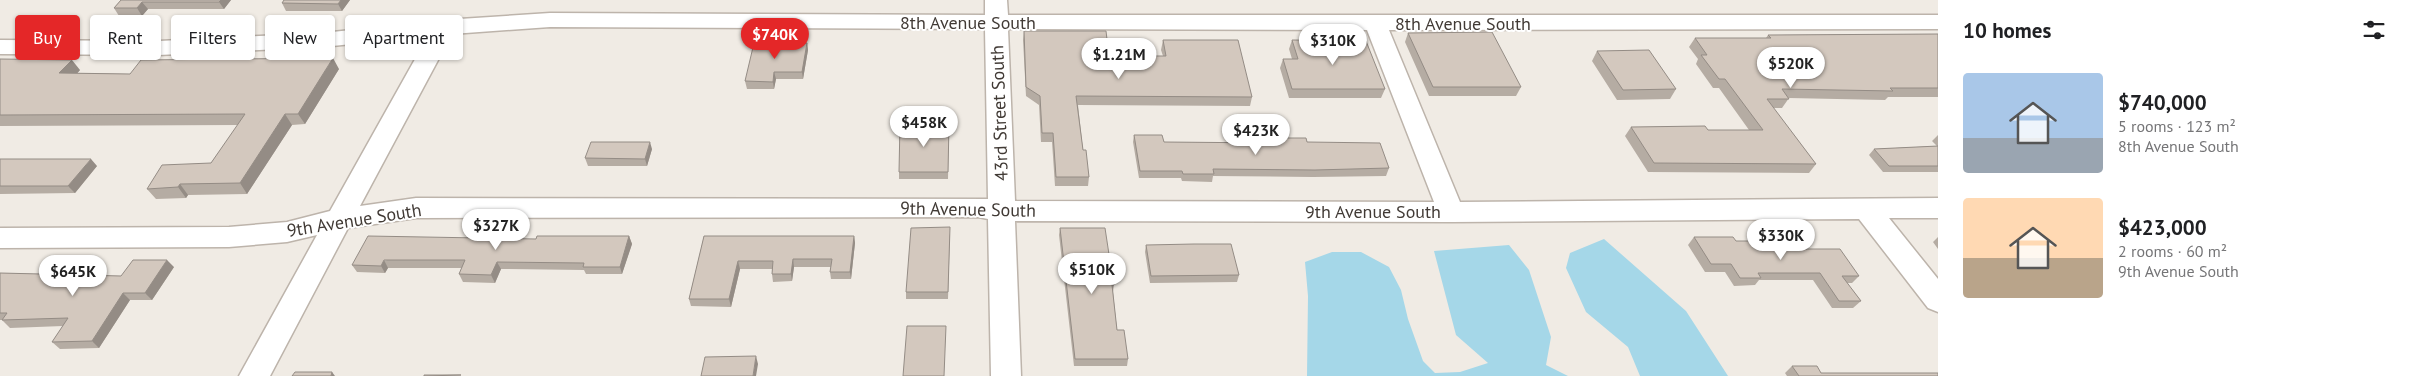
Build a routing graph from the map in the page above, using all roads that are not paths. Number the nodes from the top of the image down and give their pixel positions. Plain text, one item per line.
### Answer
1 (996, 11) edge
2 (1938, 22) edge
3 (1375, 23) junction
4 (463, 26) edge
5 (345, 38) edge
6 (0, 47) edge
7 (426, 60) edge
8 (1866, 208) junction
9 (1938, 208) edge
10 (1002, 211) junction
11 (1451, 212) junction
12 (340, 219) junction
13 (0, 238) edge
14 (1938, 300) edge
15 (254, 376) edge
16 (1006, 376) edge

1 - 3 street, 8th Avenue South
1 - 4 street, 8th Avenue South
1 - 10 street, 43rd Street South
2 - 3 street, 8th Avenue South
3 - 11 street
5 - 6 street, 8th Avenue South
7 - 12 street
8 - 9 street, 9th Avenue South
8 - 11 street, 9th Avenue South
8 - 14 street
10 - 11 street, 9th Avenue South
10 - 12 street, 9th Avenue South
10 - 16 street, 43rd Street South
12 - 13 street, 9th Avenue South
12 - 15 street

